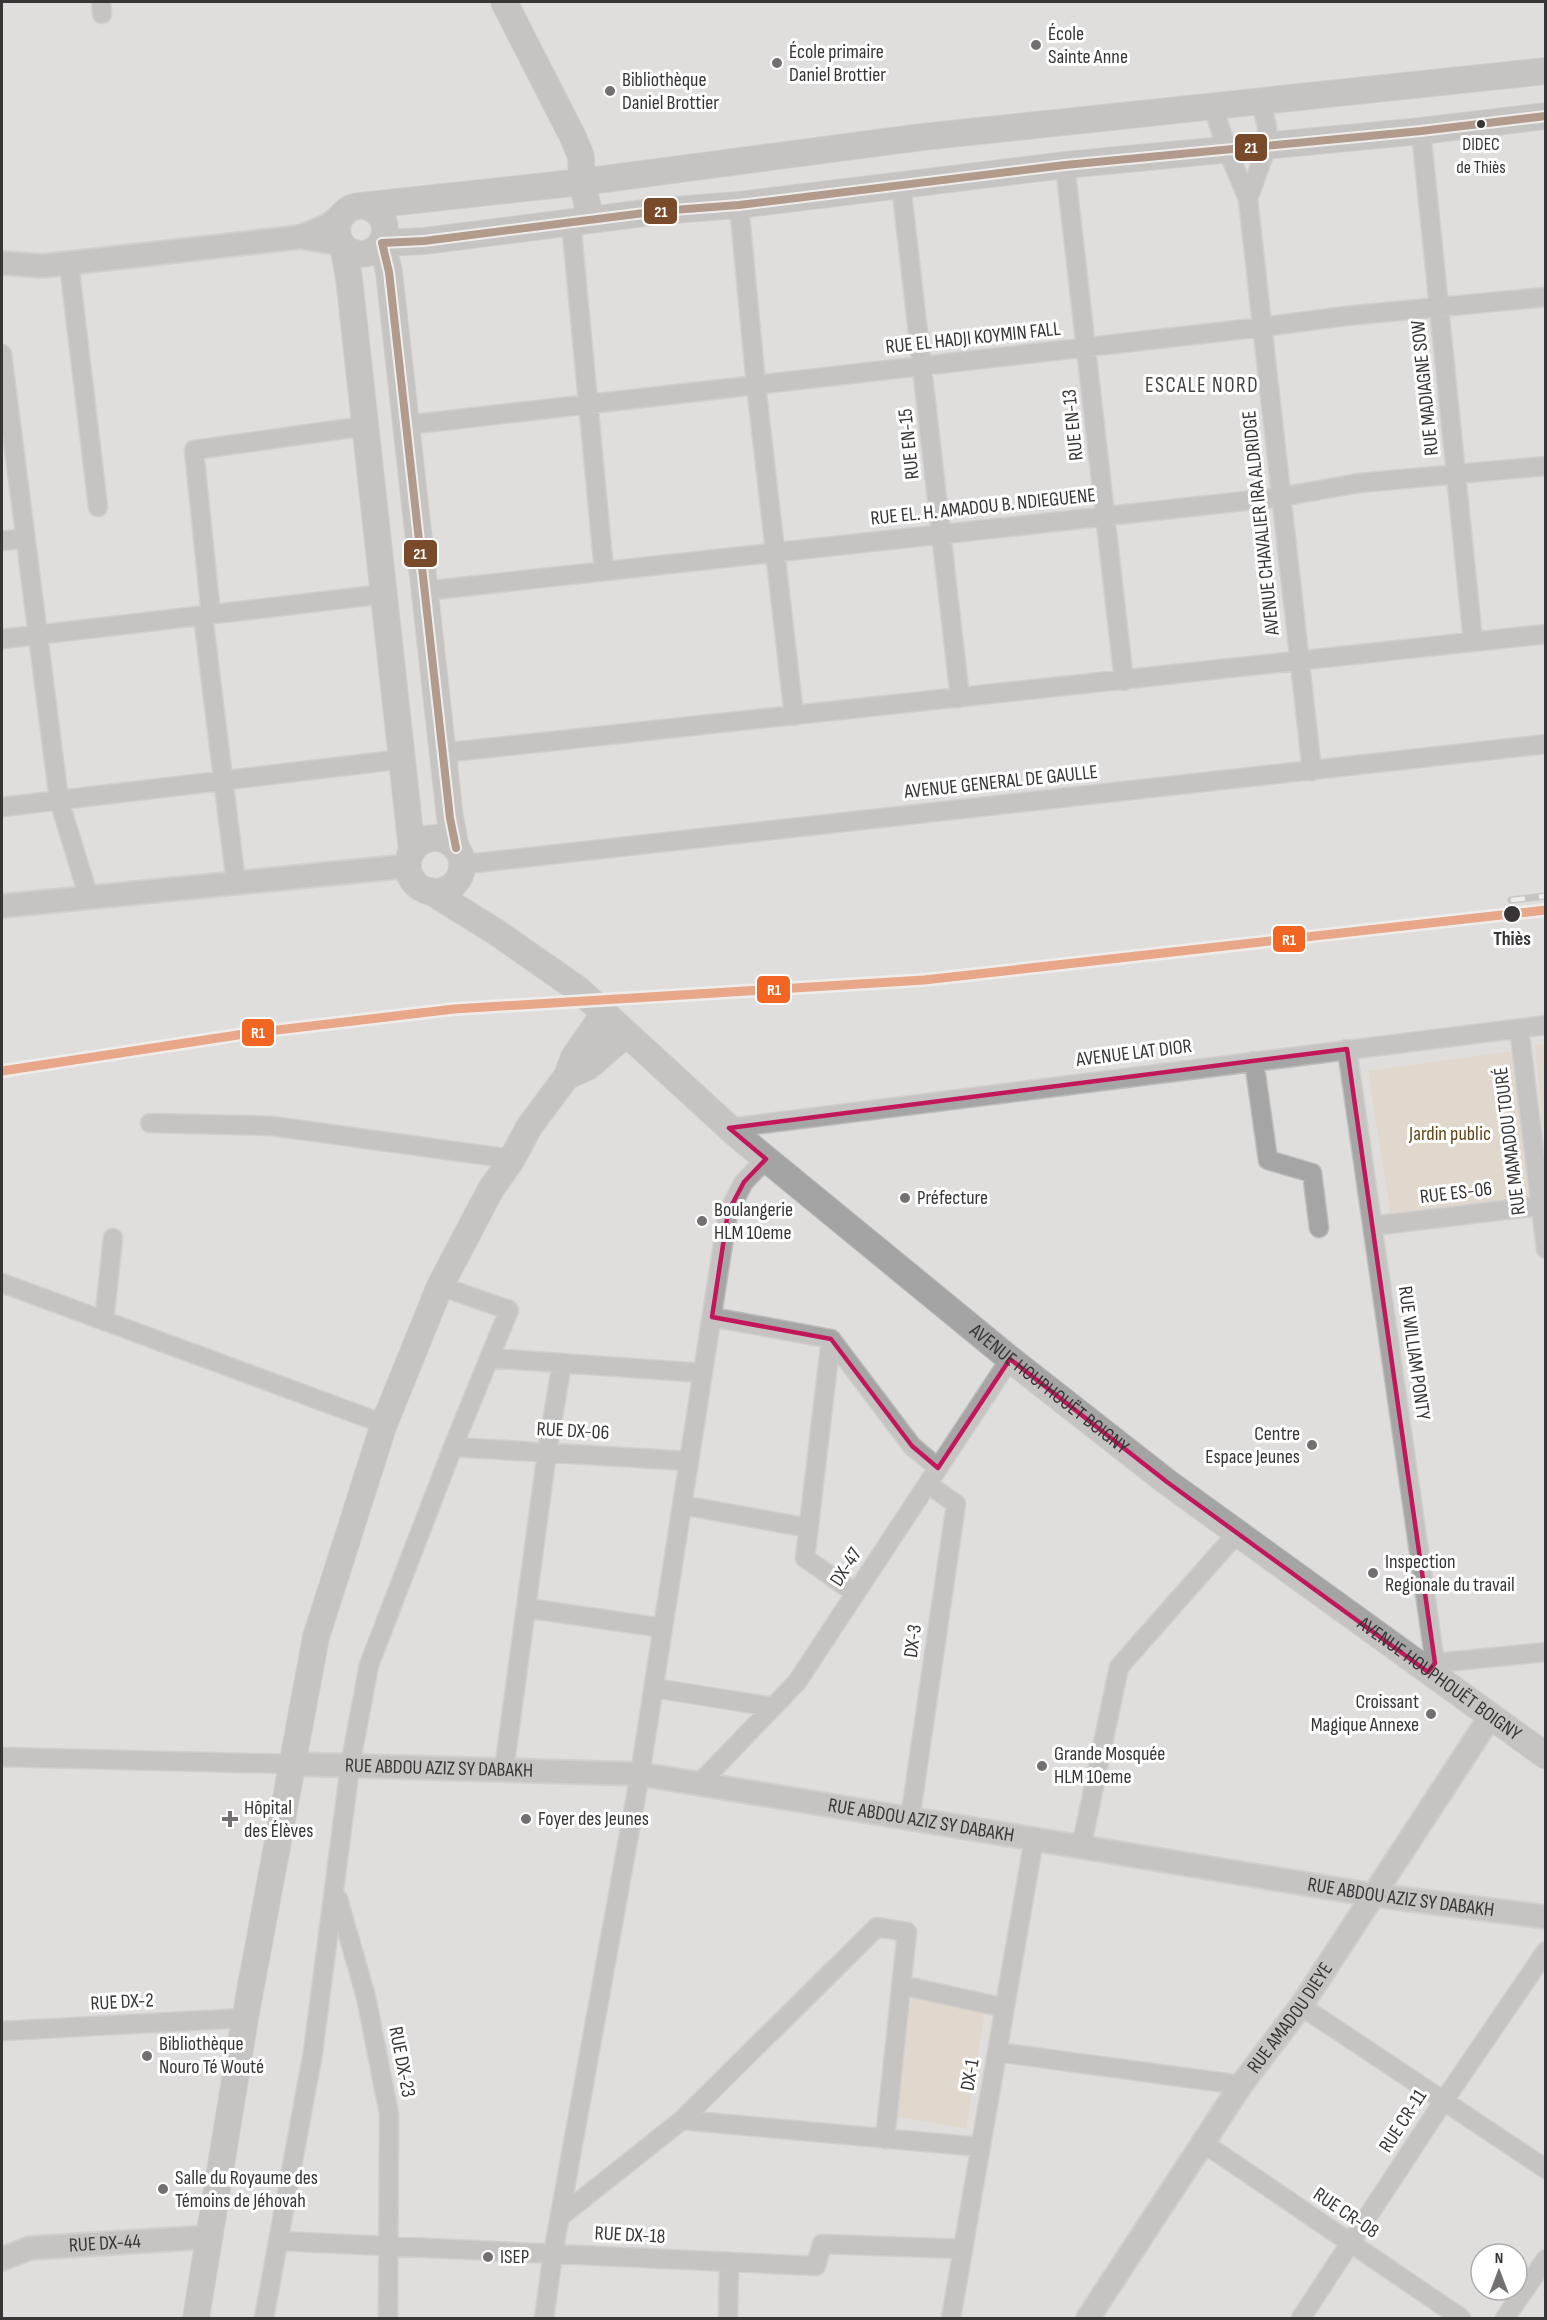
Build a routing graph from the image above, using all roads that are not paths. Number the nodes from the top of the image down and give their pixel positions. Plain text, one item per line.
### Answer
1 (504, 2) edge
2 (1545, 71) edge
3 (1261, 101) junction
4 (1213, 107) junction
5 (1545, 116) edge
6 (1421, 131) junction
7 (1267, 146) junction
8 (1227, 149) junction
9 (1065, 165) junction
10 (591, 180) junction
11 (901, 185) junction
12 (1248, 199) junction
13 (739, 205) junction
14 (351, 210) junction
15 (591, 219) junction
16 (300, 237) junction
17 (382, 243) junction
18 (342, 245) junction
19 (2, 263) edge
20 (69, 264) junction
21 (43, 266) junction
22 (2, 281) edge
23 (1545, 297) edge
24 (1438, 306) junction
25 (1263, 327) junction
26 (1087, 348) junction
27 (2, 354) edge
28 (923, 366) junction
29 (756, 385) junction
30 (588, 404) junction
31 (406, 425) junction
32 (365, 426) junction
33 (7, 448) edge
34 (1545, 466) edge
35 (1457, 475) junction
36 (1281, 497) junction
37 (98, 507) dead end
38 (1106, 516) junction
39 (942, 534) junction
40 (25, 538) junction
41 (2, 541) edge
42 (775, 552) junction
43 (604, 571) junction
44 (424, 591) junction
45 (385, 594) junction
46 (207, 615) junction
47 (1545, 634) edge
48 (38, 635) junction
49 (2, 639) edge
50 (1473, 641) junction
51 (1298, 662) junction
52 (1124, 681) junction
53 (960, 698) junction
54 (794, 716) junction
55 (1545, 744) edge
56 (442, 753) junction
57 (404, 759) junction
58 (1312, 771) junction
59 (222, 781) junction
60 (59, 800) junction
61 (2, 807) edge
62 (410, 859) junction
63 (459, 861) junction
64 (236, 883) junction
65 (430, 891) junction
66 (89, 898) junction
67 (2, 906) edge
68 (496, 932) junction
69 (604, 1014) junction
70 (1545, 1025) edge
71 (1519, 1028) junction
72 (626, 1034) junction
73 (1347, 1049) junction
74 (1254, 1061) junction
75 (567, 1076) junction
76 (150, 1123) dead end
77 (729, 1128) junction
78 (512, 1159) junction
79 (766, 1159) junction
80 (1543, 1205) edge
81 (1373, 1226) junction
82 (1318, 1228) dead end
83 (113, 1238) dead end
84 (1545, 1249) edge
85 (2, 1283) edge
86 (440, 1286) junction
87 (712, 1317) junction
88 (104, 1321) junction
89 (831, 1339) junction
90 (489, 1358) junction
91 (1010, 1359) junction
92 (562, 1363) junction
93 (703, 1373) junction
94 (384, 1424) junction
95 (453, 1447) junction
96 (547, 1452) junction
97 (689, 1461) junction
98 (933, 1476) junction
99 (682, 1505) junction
100 (809, 1528) junction
101 (1238, 1532) junction
102 (855, 1593) junction
103 (526, 1608) junction
104 (663, 1628) junction
105 (1545, 1652) edge
106 (1432, 1668) junction
107 (654, 1688) junction
108 (773, 1707) junction
109 (1490, 1717) junction
110 (1545, 1756) edge
111 (2, 1757) edge
112 (292, 1764) junction
113 (350, 1766) junction
114 (504, 1770) junction
115 (640, 1774) junction
116 (699, 1784) junction
117 (910, 1819) junction
118 (1034, 1839) junction
119 (1081, 1848) junction
120 (336, 1891) junction
121 (1373, 1895) junction
122 (1545, 1917) edge
123 (1545, 1951) edge
124 (901, 1986) junction
125 (1301, 2006) junction
126 (1005, 2007) junction
127 (245, 2018) junction
128 (2, 2031) edge
129 (997, 2052) junction
130 (1241, 2085) junction
131 (1443, 2102) junction
132 (682, 2120) junction
133 (885, 2139) junction
134 (1205, 2144) junction
135 (981, 2146) junction
136 (1545, 2169) edge
137 (561, 2216) junction
138 (211, 2237) junction
139 (279, 2241) junction
140 (1350, 2243) junction
141 (389, 2247) junction
142 (963, 2249) junction
143 (553, 2254) junction
144 (2, 2259) edge
145 (1545, 2259) edge
146 (729, 2262) junction
147 (196, 2319) edge
148 (264, 2319) edge
149 (388, 2319) edge
150 (544, 2319) edge
151 (728, 2319) edge
152 (951, 2319) edge
153 (1088, 2319) edge
154 (1302, 2319) edge
155 (1461, 2319) edge
156 (1505, 2319) edge

1 - 10 main road
2 - 3 main road
3 - 4 main road
3 - 7 street
4 - 8 street
4 - 10 main road
5 - 6 main road
6 - 7 main road
6 - 24 street, RUE MADIAGNE SOW
7 - 8 main road
7 - 12 street
8 - 9 main road
8 - 12 street
9 - 11 main road
9 - 26 street, RUE EN-13
10 - 14 main road
10 - 15 main road
11 - 13 main road
11 - 28 street, RUE EN-15
12 - 25 street, AVENUE CHAVALIER IRA ALDRIDGE
13 - 15 main road
13 - 29 street
14 - 16 street
14 - 17 main road
14 - 18 main road
15 - 17 main road
15 - 30 street
16 - 18 street
16 - 20 street
17 - 18 main road
17 - 31 main road
18 - 32 main road
19 - 21 street
20 - 21 street
20 - 37 street
21 - 22 street
23 - 24 street, RUE EL HADJI KOYMIN FALL
24 - 25 street, RUE EL HADJI KOYMIN FALL
24 - 35 street, RUE MADIAGNE SOW
25 - 26 street, RUE EL HADJI KOYMIN FALL
25 - 36 street, AVENUE CHAVALIER IRA ALDRIDGE
26 - 28 street, RUE EL HADJI KOYMIN FALL
26 - 38 street, RUE EN-13
27 - 33 street
28 - 29 street, RUE EL HADJI KOYMIN FALL
28 - 39 street, RUE EN-15
29 - 30 street, RUE EL HADJI KOYMIN FALL
29 - 42 street
30 - 31 street, RUE EL HADJI KOYMIN FALL
30 - 43 street
31 - 44 main road
32 - 45 main road
32 - 46 street
33 - 40 street
34 - 35 street, RUE EL. H. AMADOU B. NDIEGUENE
35 - 36 street, RUE EL. H. AMADOU B. NDIEGUENE
35 - 50 street, RUE MADIAGNE SOW
36 - 38 street, RUE EL. H. AMADOU B. NDIEGUENE
36 - 51 street, AVENUE CHAVALIER IRA ALDRIDGE
38 - 39 street, RUE EL. H. AMADOU B. NDIEGUENE
38 - 52 street, RUE EN-13
39 - 42 street, RUE EL. H. AMADOU B. NDIEGUENE
39 - 53 street, RUE EN-15
40 - 41 street
40 - 48 street
42 - 43 street, RUE EL. H. AMADOU B. NDIEGUENE
42 - 54 street
43 - 44 street, RUE EL. H. AMADOU B. NDIEGUENE
44 - 56 main road
45 - 46 street
45 - 57 main road
46 - 48 street
46 - 59 street
47 - 50 street
48 - 49 street
48 - 60 street
50 - 51 street
51 - 52 street
51 - 58 street, AVENUE CHAVALIER IRA ALDRIDGE
52 - 53 street
53 - 54 street
54 - 56 street
55 - 58 street, AVENUE GENERAL DE GAULLE
56 - 63 main road
57 - 59 street
57 - 62 main road
58 - 63 street, AVENUE GENERAL DE GAULLE
59 - 60 street
59 - 64 street
60 - 61 street
60 - 66 street
62 - 63 main road
62 - 64 street
62 - 65 main road
63 - 65 main road
63 - 68 main road
64 - 66 street
65 - 68 main road, AVENUE HOUPHOUËT BOIGNY
66 - 67 street
68 - 69 main road, AVENUE HOUPHOUËT BOIGNY
69 - 72 main road, AVENUE HOUPHOUËT BOIGNY
69 - 75 main road
70 - 71 street, AVENUE LAT DIOR
71 - 73 street, AVENUE LAT DIOR
71 - 80 street, RUE MAMADOU TOURÉ
72 - 75 main road
72 - 77 main road, AVENUE HOUPHOUËT BOIGNY
73 - 74 street, AVENUE LAT DIOR
73 - 81 street, RUE WILLIAM PONTY
74 - 77 street, AVENUE LAT DIOR
74 - 82 street
75 - 78 main road
76 - 78 street
77 - 79 main road, AVENUE HOUPHOUËT BOIGNY
78 - 86 main road
79 - 87 street
79 - 91 main road, AVENUE HOUPHOUËT BOIGNY
80 - 81 street, RUE ES-06
80 - 84 street, RUE MAMADOU TOURÉ
81 - 106 street, RUE WILLIAM PONTY
83 - 88 street
85 - 88 street
86 - 90 street
86 - 94 main road
87 - 89 street
87 - 93 street
88 - 94 street
89 - 98 street
89 - 100 street
90 - 92 street
90 - 95 street
91 - 98 street, DX-47
91 - 101 main road, AVENUE HOUPHOUËT BOIGNY
92 - 93 street
92 - 96 street
93 - 97 street
94 - 112 main road
95 - 96 street, RUE DX-06
95 - 113 street
96 - 97 street, RUE DX-06
96 - 103 street
97 - 99 street
98 - 102 street, DX-47
98 - 117 street, DX-3
99 - 100 street
99 - 104 street
100 - 102 street
101 - 106 main road, AVENUE HOUPHOUËT BOIGNY
101 - 119 street
102 - 108 street, DX-47
103 - 104 street
103 - 114 street
104 - 107 street
105 - 106 street
106 - 109 main road, AVENUE HOUPHOUËT BOIGNY
107 - 108 street
107 - 115 street
108 - 116 street, DX-47
109 - 110 main road, AVENUE HOUPHOUËT BOIGNY
109 - 121 street, RUE AMADOU DIEYE
111 - 112 street
112 - 113 street, RUE ABDOU AZIZ SY DABAKH
112 - 127 main road
113 - 114 street, RUE ABDOU AZIZ SY DABAKH
113 - 120 street
114 - 115 street, RUE ABDOU AZIZ SY DABAKH
115 - 116 street, RUE ABDOU AZIZ SY DABAKH
115 - 137 street
116 - 117 street, RUE ABDOU AZIZ SY DABAKH
117 - 118 street, RUE ABDOU AZIZ SY DABAKH
118 - 119 street, RUE ABDOU AZIZ SY DABAKH
118 - 126 street, DX-1
119 - 121 street, RUE ABDOU AZIZ SY DABAKH
120 - 139 street
120 - 141 street, RUE DX-23
121 - 122 street, RUE ABDOU AZIZ SY DABAKH
121 - 125 street, RUE AMADOU DIEYE
123 - 131 street, RUE CR-11
124 - 126 street
124 - 132 street
124 - 133 street
125 - 130 street, RUE AMADOU DIEYE
125 - 131 street
126 - 129 street, DX-1
127 - 128 street, RUE DX-2
127 - 138 main road
129 - 130 street
129 - 135 street, DX-1
130 - 134 street, RUE AMADOU DIEYE
131 - 136 street
131 - 140 street, RUE CR-11
132 - 133 street
132 - 137 street
133 - 135 street
134 - 140 street, RUE CR-08
134 - 153 street, RUE AMADOU DIEYE
135 - 142 street, DX-1
137 - 143 street
138 - 144 street, RUE DX-44
138 - 147 main road
139 - 141 street, RUE DX-18
139 - 148 street
140 - 154 street, RUE CR-11
140 - 155 street, RUE CR-08
141 - 143 street, RUE DX-18
141 - 149 street, RUE DX-23
142 - 146 street, RUE DX-18
142 - 152 street, DX-1
143 - 146 street, RUE DX-18
143 - 150 street
145 - 156 street
146 - 151 street

